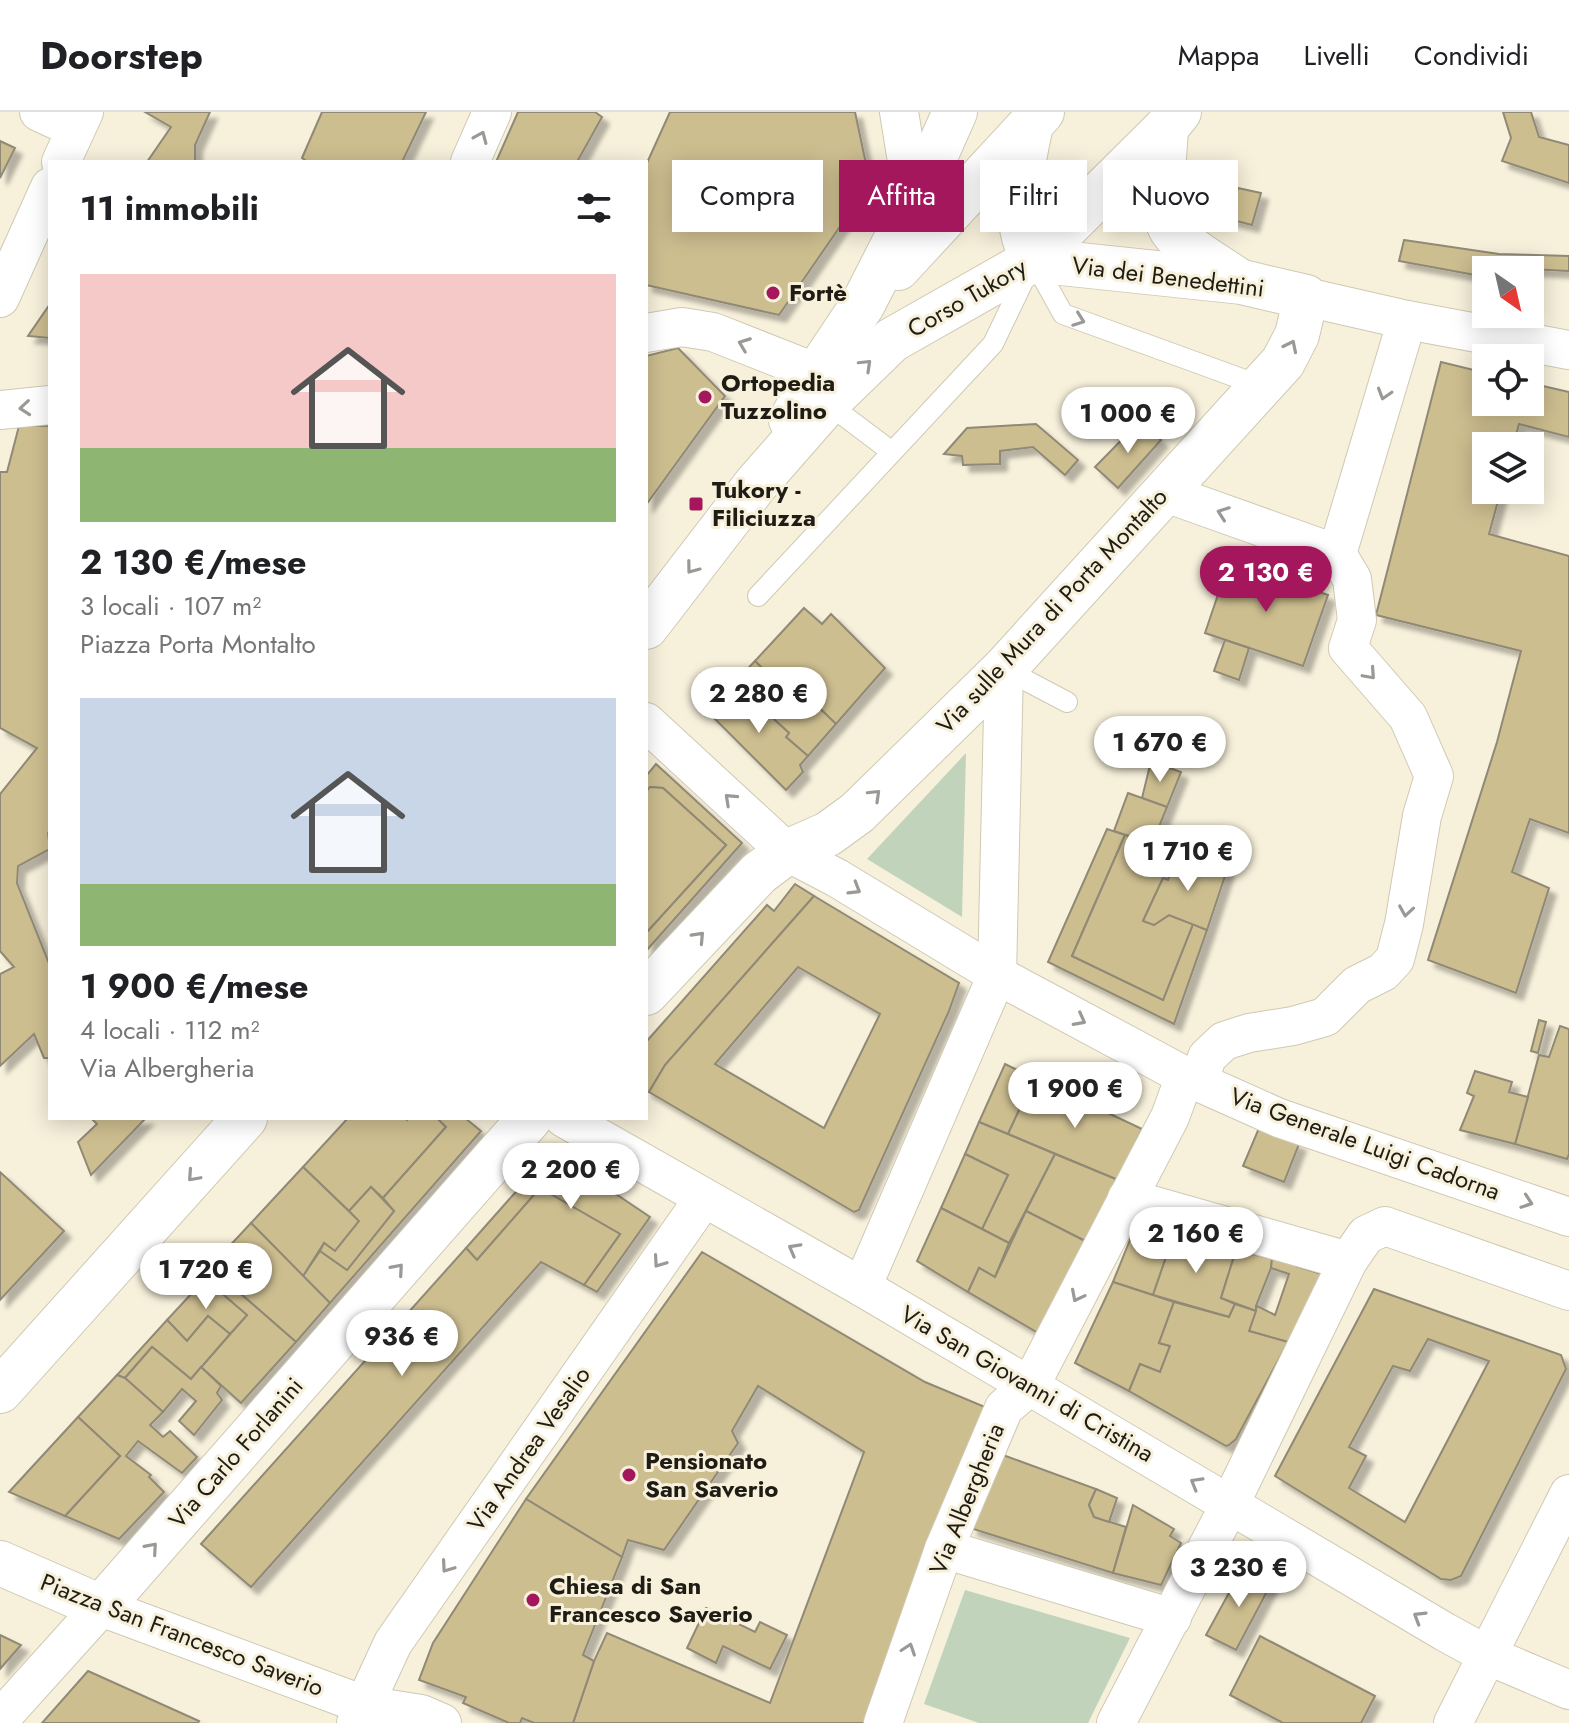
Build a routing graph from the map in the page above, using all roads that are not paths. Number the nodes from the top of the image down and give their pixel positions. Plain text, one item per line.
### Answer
1 (39, 112) edge
2 (492, 112) edge
3 (899, 112) edge
4 (955, 112) edge
5 (1163, 117) edge
6 (1036, 118) edge
7 (74, 134) edge
8 (471, 160) edge
9 (907, 160) edge
10 (934, 160) edge
11 (48, 191) edge
12 (900, 232) edge
13 (1033, 260) junction
14 (1242, 282) junction
15 (1306, 297) junction
16 (0, 298) edge
17 (863, 304) junction
18 (1407, 320) junction
19 (648, 333) edge
20 (1569, 350) edge
21 (1261, 386) junction
22 (822, 388) junction
23 (48, 405) edge
24 (0, 410) edge
25 (892, 452) junction
26 (1163, 492) junction
27 (1337, 554) junction
28 (758, 596) dead end
29 (648, 624) edge
30 (1004, 669) junction
31 (1067, 702) dead end
32 (648, 724) edge
33 (787, 852) junction
34 (997, 975) junction
35 (648, 991) edge
36 (1192, 1079) junction
37 (243, 1120) edge
38 (528, 1120) edge
39 (568, 1120) edge
40 (704, 1198) junction
41 (1127, 1198) junction
42 (1569, 1217) edge
43 (1348, 1261) junction
44 (862, 1287) junction
45 (1569, 1291) edge
46 (1030, 1386) junction
47 (0, 1391) edge
48 (1569, 1494) edge
49 (1230, 1504) junction
50 (944, 1549) junction
51 (0, 1563) edge
52 (101, 1607) junction
53 (1172, 1618) junction
54 (1487, 1655) junction
55 (1569, 1690) edge
56 (360, 1714) edge
57 (0, 1719) edge
58 (442, 1723) edge
59 (883, 1723) edge
60 (1116, 1723) edge
61 (1453, 1723) edge

1 - 7 street
8 -> 2 street
3 - 9 street
4 - 10 street, Corso Tukory
5 - 13 street, Corso Tukory
5 - 14 street
6 - 13 street
6 - 17 street, Corso Tukory
11 - 16 street
12 - 17 street, Corso Tukory
13 - 14 street, Via dei Benedettini
13 -> 21 lane, Via dei Benedettini
22 -> 13 street, Corso Tukory
13 - 25 lane
14 - 15 street, Via dei Benedettini
15 - 18 street, Via dei Benedettini
21 -> 15 street, Via sulle Mura di Porta Montalto
17 - 22 street, Corso Tukory
18 - 20 street, Via dei Benedettini
18 -> 27 street
22 -> 19 street
21 - 26 street, Via sulle Mura di Porta Montalto
22 - 25 lane
22 -> 29 street, Corso Tukory
23 -> 24 street
25 - 28 lane
27 -> 26 street
26 - 30 street, Via sulle Mura di Porta Montalto
27 -> 36 street, Via Albergheria
30 - 31 lane
33 -> 30 street, Via sulle Mura di Porta Montalto
30 - 34 street
33 -> 32 street, Via Generale Luigi Cadorna
33 -> 34 street, Via Generale Luigi Cadorna
35 -> 33 street
34 -> 36 street, Via Generale Luigi Cadorna
34 - 44 street
36 - 41 street, Via Albergheria
36 -> 42 street, Via Generale Luigi Cadorna
37 -> 47 street
52 -> 38 street, Via Carlo Forlanini
39 - 40 street, Via San Giovanni di Cristina
44 -> 40 street, Via San Giovanni di Cristina
40 -> 56 street, Via Andrea Vesalio
41 - 43 street
41 -> 46 street, Via Albergheria
43 - 45 street
43 - 49 street
44 - 46 street, Via San Giovanni di Cristina
49 -> 46 street, Via San Giovanni di Cristina
46 - 50 street, Via Albergheria
48 - 54 street
49 - 53 street
54 -> 49 street, Via San Giovanni di Cristina
50 - 53 street
59 -> 50 street, Via Albergheria
51 - 52 street, Piazza San Francesco Saverio
52 - 56 street, Piazza San Francesco Saverio
52 - 57 street
53 - 60 street
54 - 55 street, Via San Giovanni di Cristina
54 - 61 street
56 - 58 street, Piazza San Francesco Saverio

